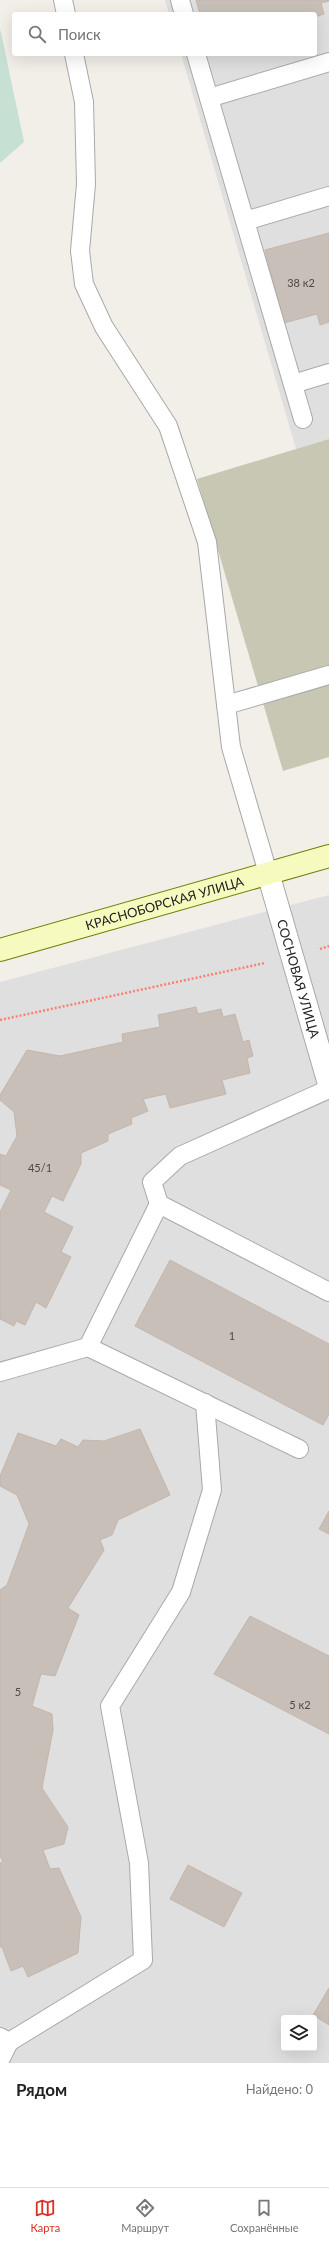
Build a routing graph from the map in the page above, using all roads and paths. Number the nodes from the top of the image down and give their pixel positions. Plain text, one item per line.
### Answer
1 (64, 0) edge
2 (180, 0) edge
3 (66, 12) edge
4 (183, 12) edge
5 (74, 56) edge
6 (197, 56) edge
7 (329, 62) edge
8 (209, 98) junction
9 (329, 196) edge
10 (245, 220) junction
11 (329, 373) edge
12 (293, 384) junction
13 (303, 418) dead end
14 (329, 675) edge
15 (226, 706) junction
16 (329, 856) edge
17 (268, 873) junction
18 (329, 946) edge
19 (0, 950) edge
20 (293, 957) junction
21 (0, 1020) edge
22 (329, 1084) edge
23 (329, 1088) edge
24 (159, 1204) junction
25 (329, 1292) edge
26 (88, 1347) junction
27 (0, 1372) edge
28 (205, 1403) junction
29 (299, 1449) dead end
30 (4, 2039) edge
31 (0, 2060) edge

1 - 3 lane
2 - 4 lane
5 - 15 lane
6 - 8 lane
7 - 8 lane
8 - 10 lane
9 - 10 lane
10 - 12 lane
11 - 12 lane
12 - 13 lane
14 - 15 lane
15 - 17 lane
16 - 17 street, КРАСНОБОРСКАЯ УЛИЦА
17 - 19 street, КРАСНОБОРСКАЯ УЛИЦА
17 - 20 street, СОСНОВАЯ УЛИЦА
18 - 20 path
20 - 21 path
20 - 22 street, СОСНОВАЯ УЛИЦА
23 - 24 lane
24 - 25 lane
24 - 26 lane
26 - 27 lane
26 - 28 lane
28 - 29 lane
28 - 30 lane
30 - 31 lane

